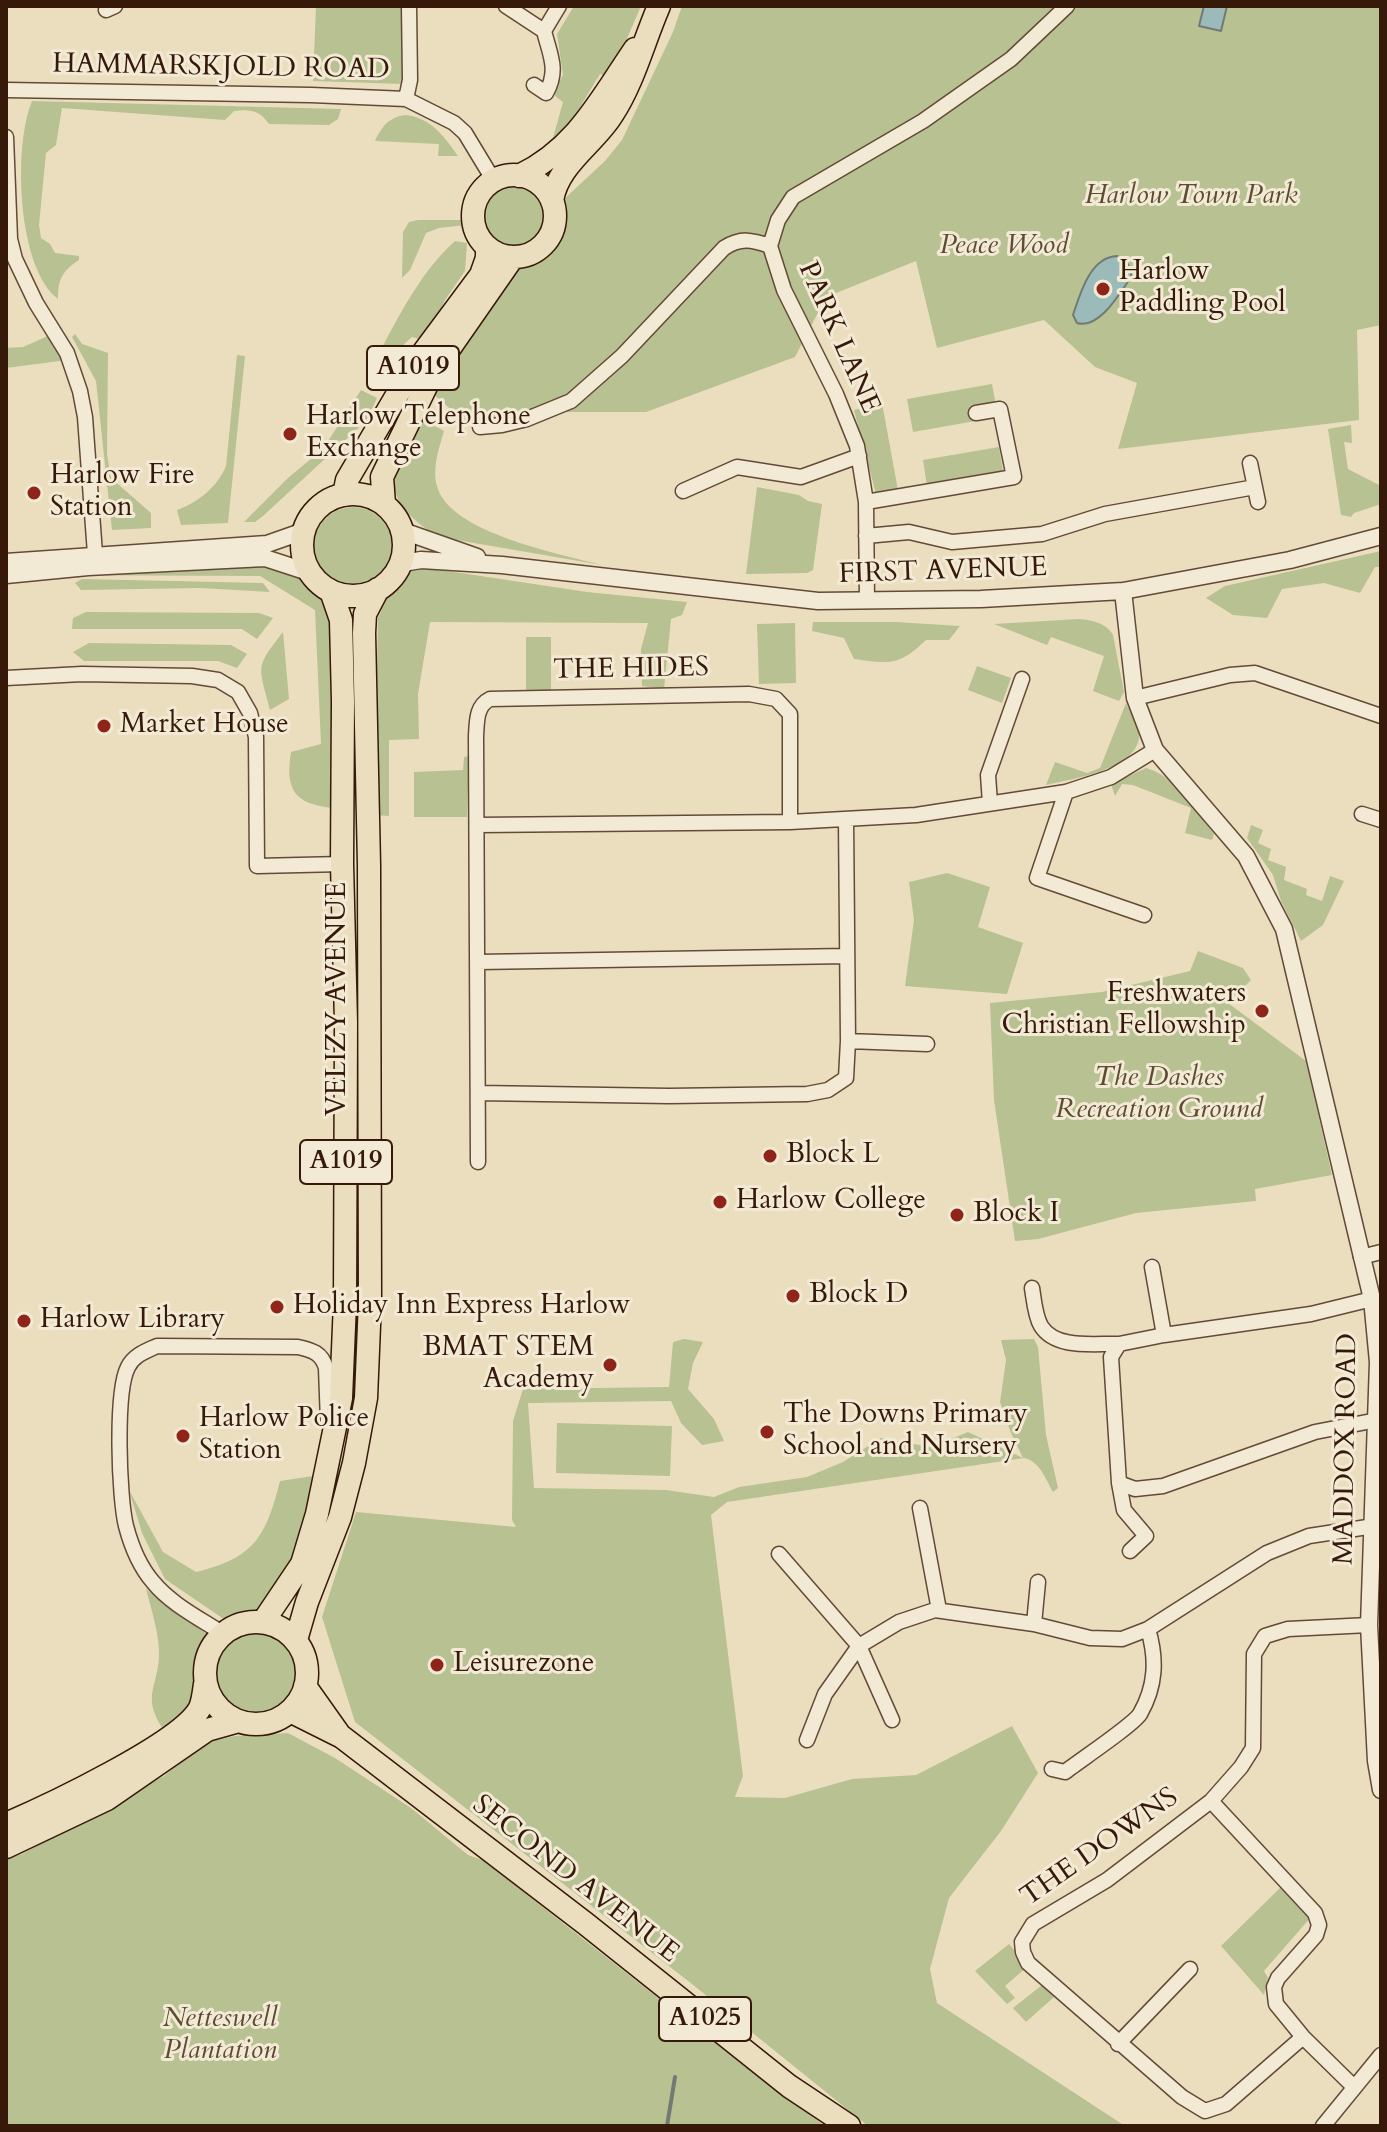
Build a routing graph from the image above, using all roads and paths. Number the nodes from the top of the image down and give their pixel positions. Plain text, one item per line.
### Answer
1 (409, 6) edge
2 (506, 6) edge
3 (559, 6) edge
4 (1067, 6) edge
5 (655, 16) edge
6 (544, 31) junction
7 (534, 85) dead end
8 (6, 90) edge
9 (406, 99) junction
10 (6, 137) edge
11 (519, 176) junction
12 (494, 181) junction
13 (552, 201) junction
14 (770, 246) junction
15 (487, 247) junction
16 (513, 257) junction
17 (976, 413) dead end
18 (480, 427) dead end
19 (859, 456) junction
20 (1250, 463) dead end
21 (1255, 487) junction
22 (683, 491) dead end
23 (344, 495) junction
24 (866, 502) junction
25 (1258, 502) dead end
26 (384, 504) junction
27 (304, 531) junction
28 (403, 531) junction
29 (866, 536) junction
30 (1381, 536) edge
31 (95, 554) junction
32 (6, 562) edge
33 (502, 565) junction
34 (397, 571) junction
35 (308, 572) junction
36 (6, 575) edge
37 (378, 589) junction
38 (331, 591) junction
39 (1123, 591) junction
40 (867, 601) junction
41 (6, 678) edge
42 (1022, 679) dead end
43 (1135, 698) junction
44 (1381, 716) edge
45 (1155, 750) junction
46 (1066, 792) junction
47 (990, 803) junction
48 (1362, 814) dead end
49 (846, 819) junction
50 (1381, 820) edge
51 (790, 822) junction
52 (478, 825) junction
53 (342, 864) junction
54 (1144, 915) dead end
55 (847, 956) junction
56 (478, 962) junction
57 (848, 1041) junction
58 (927, 1044) dead end
59 (479, 1093) junction
60 (478, 1162) dead end
61 (1381, 1252) edge
62 (1361, 1257) junction
63 (1152, 1267) dead end
64 (1032, 1288) dead end
65 (1372, 1299) junction
66 (1164, 1335) junction
67 (1119, 1344) junction
68 (1377, 1420) junction
69 (328, 1458) junction
70 (1119, 1483) junction
71 (920, 1508) dead end
72 (1374, 1526) junction
73 (1130, 1551) dead end
74 (779, 1554) dead end
75 (1038, 1582) dead end
76 (939, 1610) junction
77 (263, 1622) junction
78 (1034, 1624) junction
79 (1369, 1625) junction
80 (1148, 1629) junction
81 (222, 1633) junction
82 (296, 1640) junction
83 (859, 1646) junction
84 (205, 1684) junction
85 (305, 1686) junction
86 (1378, 1705) edge
87 (290, 1711) junction
88 (892, 1720) dead end
89 (239, 1721) junction
90 (342, 1737) junction
91 (807, 1740) dead end
92 (1052, 1769) dead end
93 (1381, 1790) edge
94 (1211, 1801) junction
95 (6, 1824) edge
96 (6, 1847) edge
97 (1190, 1969) dead end
98 (1303, 2037) junction
99 (1118, 2044) junction
100 (1381, 2055) edge
101 (1353, 2086) junction
102 (849, 2126) edge
103 (1323, 2126) edge

1 - 9 street
2 - 6 street
3 - 6 street
4 - 14 street, PARK LANE
5 - 11 main road
5 - 13 main road
6 - 7 street
8 - 9 street, HAMMARSKJOLD ROAD
9 - 12 street, HAMMARSKJOLD ROAD
10 - 31 street
11 - 12 main road
11 - 13 main road
12 - 15 main road
13 - 16 main road
14 - 18 street
14 - 19 street, PARK LANE
15 - 16 main road
15 - 23 main road, A1019
16 - 26 main road, A1019
17 - 24 street
19 - 22 street
19 - 24 street, PARK LANE
20 - 21 street
21 - 25 street
21 - 29 street
23 - 26 main road
23 - 27 main road
24 - 29 street, PARK LANE
26 - 28 main road
27 - 31 street
27 - 35 main road
28 - 33 street, FIRST AVENUE
28 - 34 main road
29 - 40 street, PARK LANE
30 - 39 street, FIRST AVENUE
31 - 32 street
33 - 34 street, FIRST AVENUE
33 - 40 street, FIRST AVENUE
34 - 37 main road
35 - 36 street
35 - 38 main road
37 - 38 main road
37 - 82 main road, VELIZY AVENUE / A1019
38 - 53 main road, VELIZY AVENUE / A1019
39 - 40 street, FIRST AVENUE
39 - 43 street, MADDOX ROAD
41 - 53 street
42 - 47 street
43 - 44 street
43 - 45 street, MADDOX ROAD
45 - 46 street
45 - 62 street, MADDOX ROAD
46 - 47 street
46 - 54 street
47 - 49 street
48 - 50 street
49 - 51 street
49 - 55 street
51 - 52 street
51 - 52 street, THE HIDES
52 - 56 street, THE HIDES
53 - 69 main road, VELIZY AVENUE / A1019
55 - 56 street
55 - 57 street
56 - 59 street, THE HIDES
57 - 58 street
57 - 59 street
59 - 60 street, THE HIDES
61 - 62 street
62 - 65 street, MADDOX ROAD
63 - 66 street
64 - 67 street
65 - 66 street
65 - 68 street, MADDOX ROAD
66 - 67 street
67 - 70 street
68 - 70 street
68 - 72 street, MADDOX ROAD
69 - 77 main road, VELIZY AVENUE / A1019
69 - 81 street
70 - 73 street
71 - 76 street
72 - 79 street, MADDOX ROAD
72 - 80 street
74 - 83 street
75 - 78 street
76 - 78 street
76 - 83 street
77 - 81 main road
77 - 82 main road
78 - 80 street
79 - 86 street, MADDOX ROAD
79 - 94 street, THE DOWNS
80 - 92 street
81 - 84 main road
82 - 85 main road
83 - 88 street
83 - 91 street
84 - 89 main road
84 - 95 main road
85 - 87 main road
85 - 90 main road, SECOND AVENUE / A1025
86 - 93 street, MADDOX ROAD
87 - 89 main road
87 - 90 main road, SECOND AVENUE / A1025
89 - 96 main road
90 - 102 main road, SECOND AVENUE / A1025
94 - 98 street, THE DOWNS
94 - 99 street, THE DOWNS
97 - 99 street
98 - 99 street, THE DOWNS
98 - 101 street, THE DOWNS
100 - 101 street
101 - 103 street

